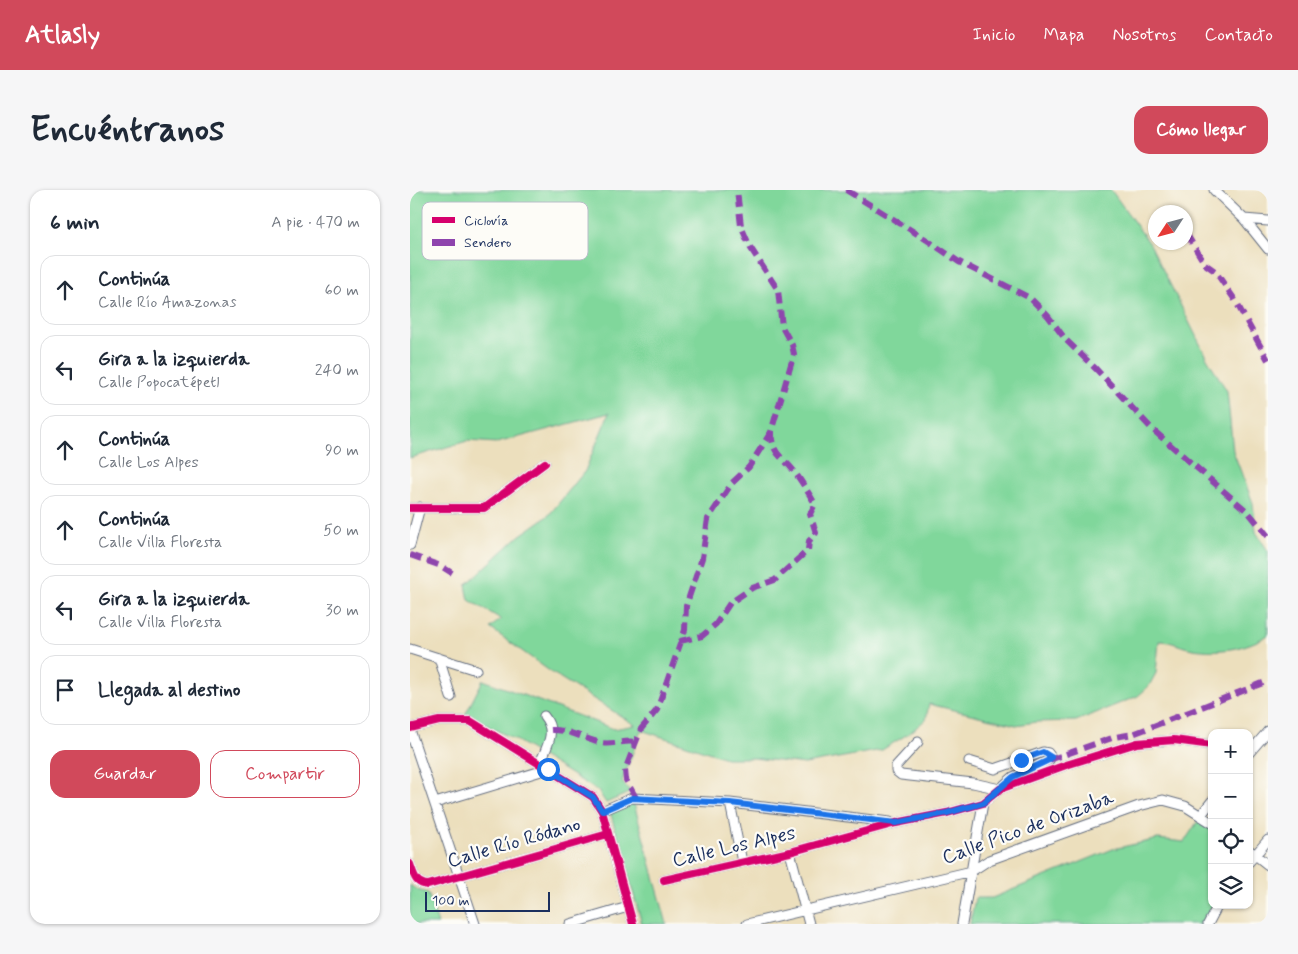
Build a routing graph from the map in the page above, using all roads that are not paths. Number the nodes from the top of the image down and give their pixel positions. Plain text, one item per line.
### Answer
1 (1214, 190) edge
2 (1244, 219) junction
3 (1268, 221) edge
4 (1268, 249) edge
5 (545, 464) dead end
6 (420, 507) junction
7 (410, 508) edge
8 (410, 545) edge
9 (410, 649) edge
10 (439, 658) junction
11 (476, 670) dead end
12 (451, 697) dead end
13 (544, 716) dead end
14 (410, 729) edge
15 (1268, 731) edge
16 (918, 742) dead end
17 (1208, 744) edge
18 (1253, 748) edge
19 (968, 761) dead end
20 (540, 764) junction
21 (548, 769) junction
22 (1000, 789) junction
23 (434, 803) junction
24 (730, 803) junction
25 (983, 803) junction
26 (1208, 806) edge
27 (602, 811) junction
28 (1201, 815) junction
29 (1208, 820) edge
30 (896, 823) junction
31 (608, 834) junction
32 (1268, 840) edge
33 (790, 852) junction
34 (1253, 854) edge
35 (1253, 857) edge
36 (742, 862) junction
37 (410, 864) edge
38 (1268, 865) edge
39 (972, 871) junction
40 (458, 875) junction
41 (664, 880) dead end
42 (628, 906) junction
43 (1216, 909) edge
44 (805, 910) junction
45 (475, 924) edge
46 (570, 924) edge
47 (633, 924) edge
48 (747, 924) edge
49 (809, 924) edge
50 (962, 924) edge
51 (1208, 924) edge

1 - 2 street
2 - 3 street
2 - 4 street
5 - 6 street
6 - 7 street
6 - 8 street
9 - 10 street
10 - 11 street
10 - 12 street
13 - 20 street
14 - 20 street
14 - 23 street
15 - 18 street
16 - 22 street
17 - 22 street, Calle Los Alpes
19 - 22 street
20 - 21 street
21 - 23 street
21 - 27 street
22 - 25 street, Calle Los Alpes
23 - 40 street
24 - 27 street
24 - 30 street
24 - 36 street
25 - 30 street, Calle Los Alpes
25 - 39 street
26 - 28 street
27 - 31 street
28 - 29 street, Calle Pico de Orizaba
28 - 39 street, Calle Pico de Orizaba
30 - 33 street, Calle Los Alpes
31 - 40 street, Calle Río Ródano
31 - 42 street
32 - 34 street
33 - 36 street, Calle Los Alpes
33 - 44 street
35 - 38 street
36 - 41 street, Calle Los Alpes
37 - 40 street, Calle Río Ródano
39 - 44 street, Calle Pico de Orizaba
39 - 50 street
40 - 45 street
42 - 46 street
42 - 47 street
43 - 51 street
44 - 48 street, Calle Pico de Orizaba
44 - 49 street

